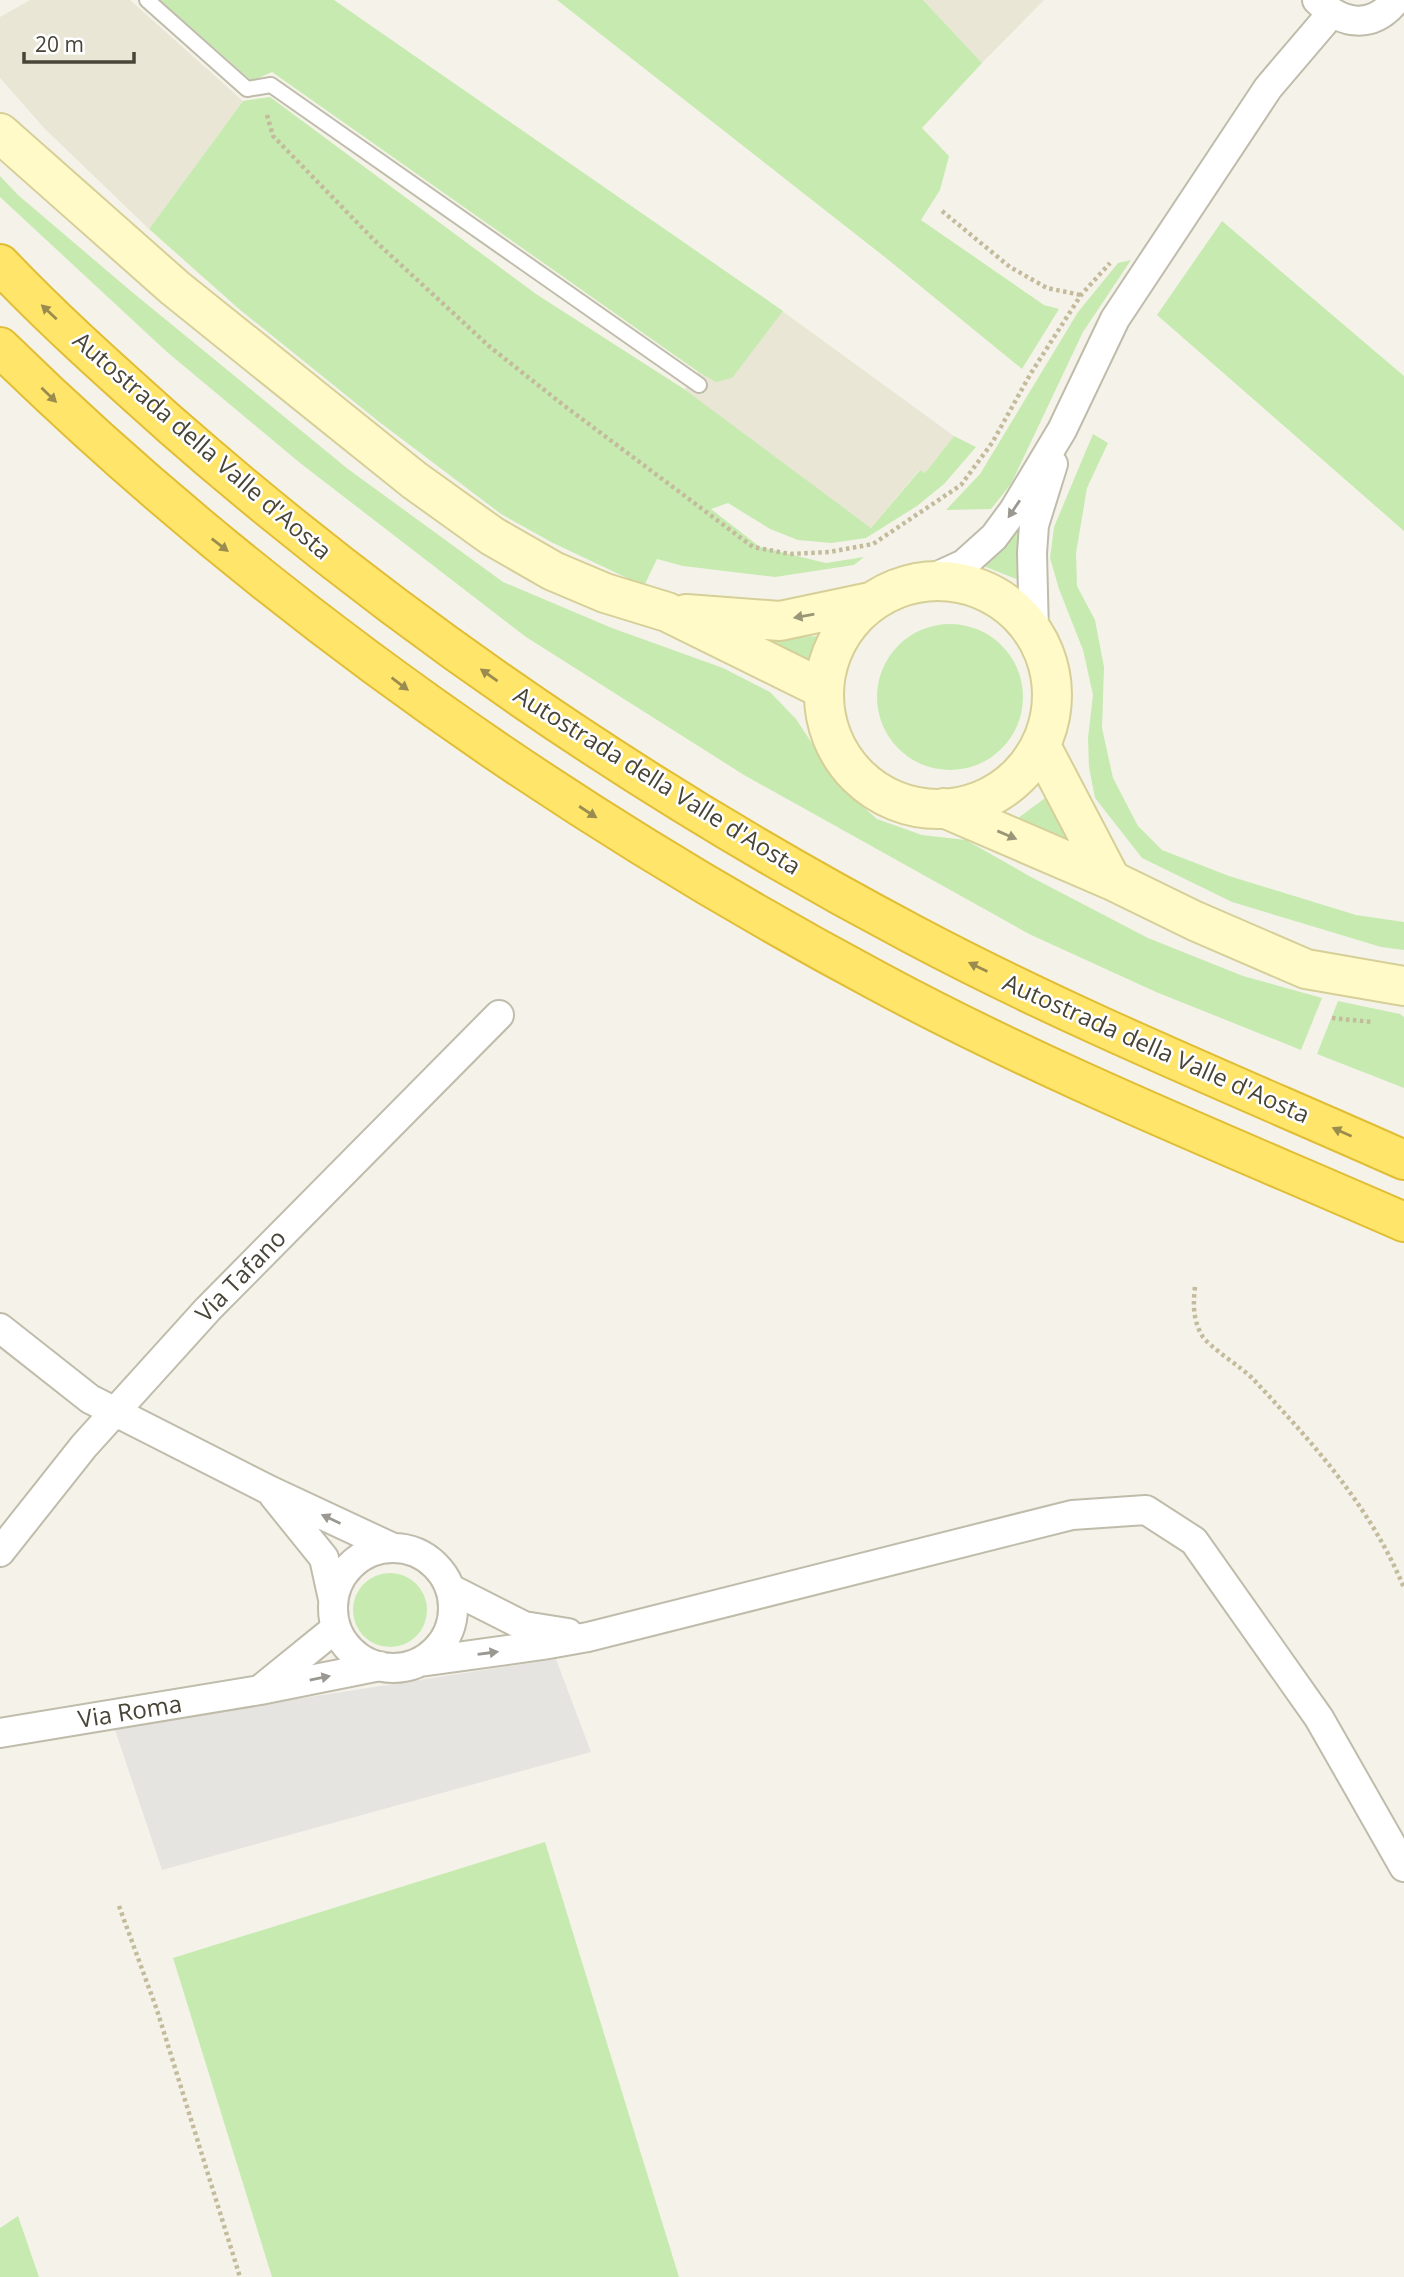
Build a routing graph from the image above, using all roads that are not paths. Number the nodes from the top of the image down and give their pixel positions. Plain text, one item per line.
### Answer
1 (147, 0) edge
2 (1396, 0) edge
3 (1324, 7) edge
4 (0, 133) edge
5 (0, 264) edge
6 (0, 347) edge
7 (699, 385) dead end
8 (1062, 430) junction
9 (927, 581) junction
10 (870, 602) junction
11 (667, 612) junction
12 (1034, 633) junction
13 (823, 689) junction
14 (1042, 748) junction
15 (944, 808) junction
16 (1111, 880) junction
17 (1404, 986) edge
18 (499, 1015) dead end
19 (1404, 1160) edge
20 (1404, 1222) edge
21 (0, 1328) edge
22 (116, 1412) junction
23 (271, 1491) junction
24 (391, 1547) junction
25 (0, 1552) edge
26 (451, 1588) junction
27 (333, 1599) junction
28 (336, 1628) junction
29 (588, 1637) junction
30 (420, 1662) junction
31 (380, 1666) junction
32 (260, 1690) junction
33 (0, 1733) edge
34 (1404, 1867) edge

1 - 7 lane
2 - 3 street
3 - 8 street
4 - 11 main road
19 -> 5 highway, Autostrada della Valle d'Aosta
6 -> 20 highway
8 -> 9 street
8 - 12 street
9 - 10 main road
9 - 12 main road
10 -> 11 main road
10 - 13 main road
11 - 13 main road
12 - 14 main road
13 - 15 main road
14 - 15 main road
14 - 16 main road
15 -> 16 main road
16 - 17 main road
18 - 22 street, Via Tafano
21 - 22 street
22 - 23 street
22 - 25 street, Via Tafano
24 -> 23 street
23 - 27 street
24 - 26 street
24 - 27 street
26 - 29 street
26 - 30 street
27 - 28 street
28 - 31 street
28 - 32 street, Via Roma
30 -> 29 street
29 - 34 street
30 - 31 street
32 -> 31 street, Via Roma
32 - 33 street, Via Roma

